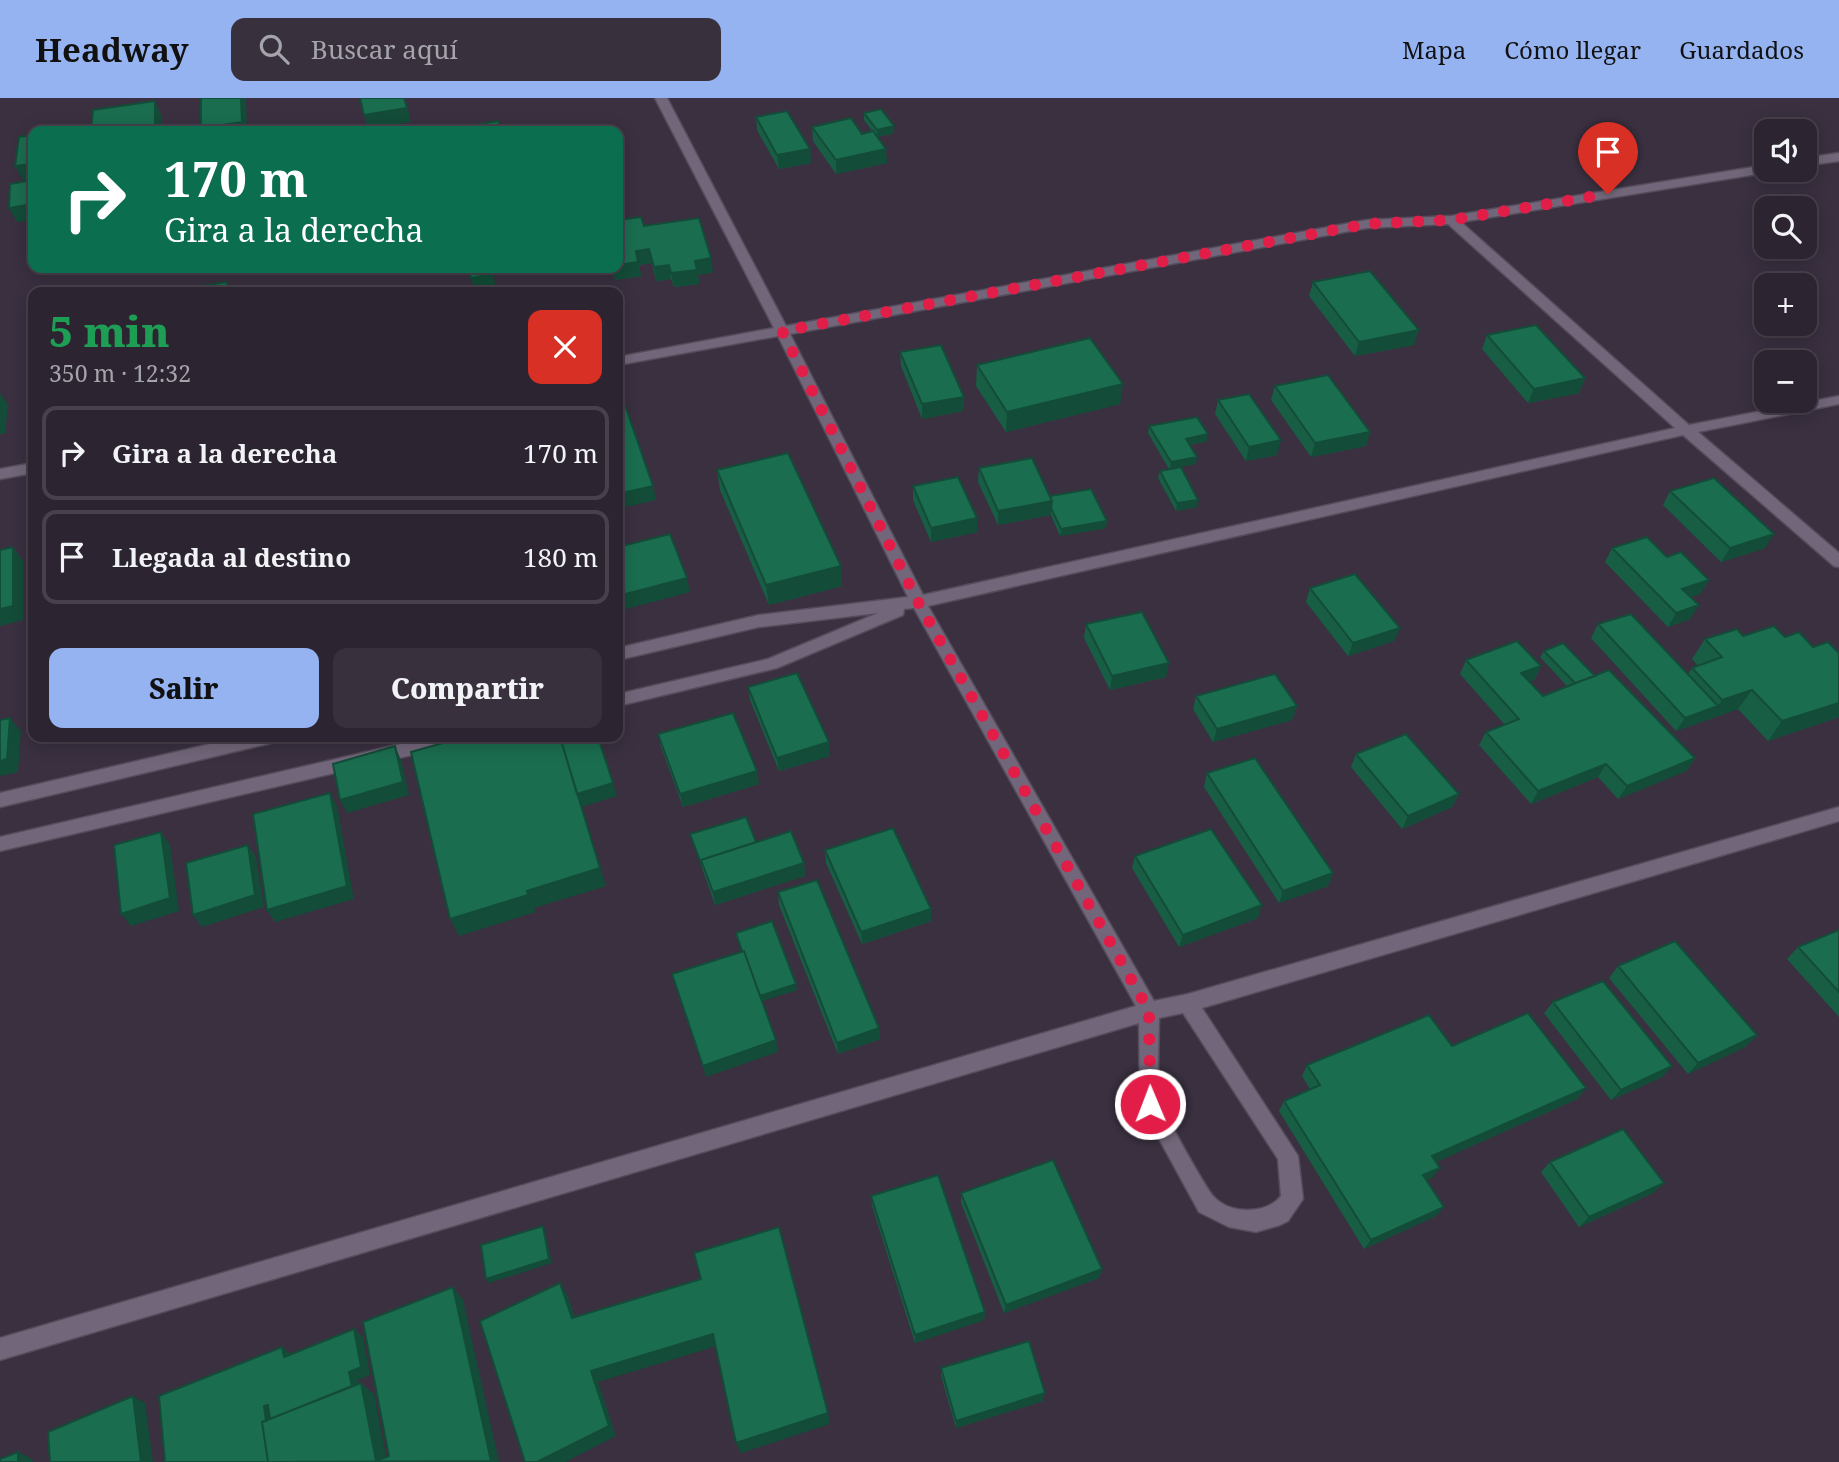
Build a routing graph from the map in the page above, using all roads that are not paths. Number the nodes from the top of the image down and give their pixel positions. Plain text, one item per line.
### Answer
1 (661, 98) edge
2 (1839, 156) edge
3 (1817, 160) edge
4 (1754, 171) edge
5 (1451, 220) junction
6 (782, 331) junction
7 (623, 360) edge
8 (1839, 400) edge
9 (1686, 430) junction
10 (28, 469) edge
11 (0, 474) edge
12 (1839, 562) edge
13 (918, 602) junction
14 (623, 653) edge
15 (623, 699) edge
16 (246, 742) edge
17 (438, 742) edge
18 (0, 800) edge
19 (1839, 814) edge
20 (0, 844) edge
21 (1188, 1003) junction
22 (1149, 1011) junction
23 (0, 1349) edge

1 - 6 street
2 - 3 street
4 - 5 street
5 - 6 street
5 - 9 street
6 - 7 street
6 - 13 street
8 - 9 street
9 - 12 street
9 - 13 street
10 - 11 street
13 - 14 street
13 - 15 street
13 - 22 street
16 - 18 street
17 - 20 street
19 - 21 street
21 - 22 street
21 - 22 street
22 - 23 street

